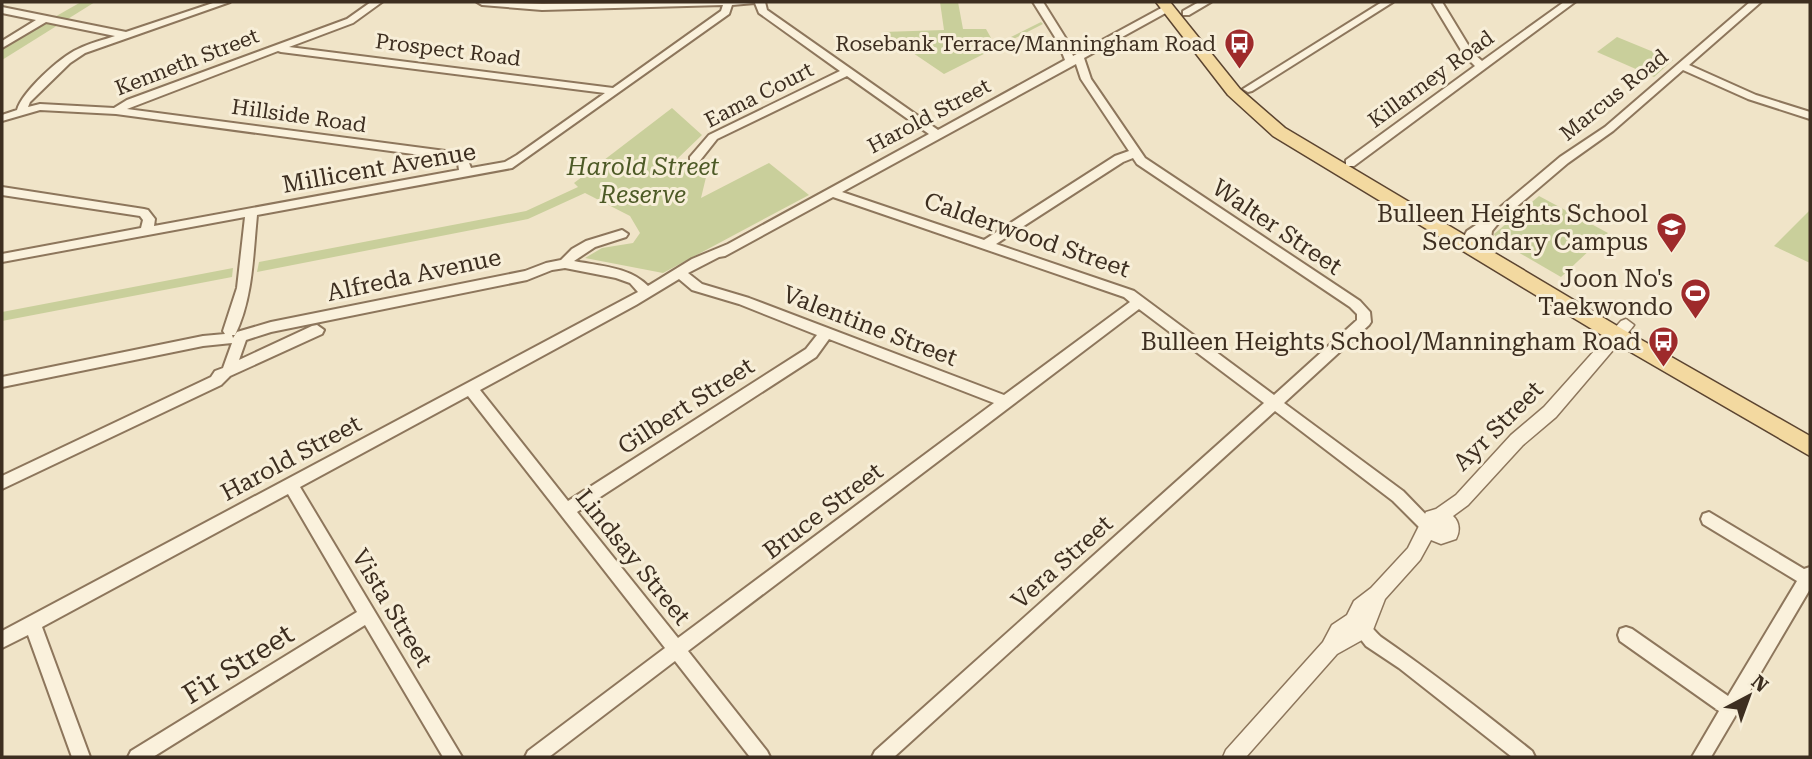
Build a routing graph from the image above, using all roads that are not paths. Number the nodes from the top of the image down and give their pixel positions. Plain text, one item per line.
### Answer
1 (225, 2) edge
2 (377, 2) edge
3 (482, 2) edge
4 (711, 2) edge
5 (727, 2) edge
6 (744, 2) edge
7 (751, 2) edge
8 (762, 2) edge
9 (1038, 2) edge
10 (1206, 2) edge
11 (1388, 2) edge
12 (1437, 2) edge
13 (1570, 2) edge
14 (1756, 2) edge
15 (1174, 9) edge
16 (2, 10) edge
17 (44, 19) junction
18 (126, 35) junction
19 (1063, 42) junction
20 (2, 45) edge
21 (276, 48) junction
22 (1075, 60) junction
23 (1485, 64) junction
24 (1682, 66) junction
25 (849, 71) junction
26 (1248, 89) junction
27 (615, 91) junction
28 (22, 110) junction
29 (116, 111) junction
30 (1810, 116) edge
31 (2, 118) edge
32 (938, 135) junction
33 (1134, 153) junction
34 (694, 160) dead end
35 (1350, 163) junction
36 (466, 173) junction
37 (2, 191) edge
38 (831, 192) junction
39 (255, 212) junction
40 (146, 232) junction
41 (622, 234) dead end
42 (1474, 240) junction
43 (987, 244) junction
44 (2, 258) edge
45 (565, 264) junction
46 (680, 273) junction
47 (646, 292) junction
48 (1140, 301) junction
49 (317, 330) dead end
50 (1621, 330) junction
51 (826, 333) junction
52 (235, 334) junction
53 (229, 366) junction
54 (2, 382) edge
55 (469, 387) junction
56 (1006, 402) junction
57 (1275, 403) junction
58 (1810, 431) edge
59 (1810, 447) edge
60 (2, 483) edge
61 (290, 484) junction
62 (565, 511) junction
63 (1709, 519) dead end
64 (1437, 524) junction
65 (1809, 577) edge
66 (367, 615) junction
67 (32, 624) junction
68 (1361, 627) junction
69 (1626, 635) dead end
70 (2, 640) edge
71 (676, 650) junction
72 (1730, 708) junction
73 (81, 757) edge
74 (137, 757) edge
75 (453, 757) edge
76 (534, 757) edge
77 (761, 757) edge
78 (881, 757) edge
79 (1233, 757) edge
80 (1526, 757) edge
81 (1700, 757) edge

1 - 18 street
2 - 21 street, Kenneth Street
3 - 4 street
4 - 5 street
5 - 6 street
5 - 27 street, Millicent Avenue
6 - 7 street
8 - 25 street
9 - 19 street, Walter Street
10 - 15 street
11 - 26 street
12 - 23 street
13 - 23 street, Killarney Road
14 - 24 street, Marcus Road
15 - 22 street, Harold Street
15 - 26 main road
15 - 42 main road
16 - 17 street
17 - 18 street
17 - 20 street
18 - 28 street
19 - 22 street, Walter Street
19 - 22 street, Walter Street
21 - 27 street, Prospect Road
21 - 29 street, Kenneth Street
22 - 32 street, Harold Street
22 - 33 street, Walter Street
23 - 35 street, Killarney Road
24 - 30 street
24 - 42 street, Marcus Road
25 - 32 street
25 - 34 street, Eama Court
26 - 35 main road
27 - 36 street, Millicent Avenue
28 - 29 street, Kenneth Street
28 - 31 street, Kenneth Street
29 - 36 street, Hillside Road
32 - 38 street, Harold Street
33 - 43 street
33 - 57 street, Walter Street
35 - 42 main road
36 - 39 street, Millicent Avenue
37 - 40 street
38 - 43 street, Calderwood Street
38 - 46 street, Harold Street
39 - 40 street, Millicent Avenue
39 - 52 street
40 - 44 street, Millicent Avenue
41 - 45 street, Alfreda Avenue
42 - 50 main road
43 - 48 street, Calderwood Street
45 - 47 street, Alfreda Avenue
45 - 52 street, Alfreda Avenue
46 - 47 street, Harold Street
46 - 51 street, Valentine Street
47 - 55 street, Harold Street
48 - 56 street, Bruce Street
48 - 57 street, Calderwood Street
49 - 53 street
50 - 58 main road
50 - 59 main road
50 - 64 street, Ayr Street
51 - 56 street, Valentine Street
51 - 62 street, Gilbert Street
52 - 53 street
52 - 54 street, Alfreda Avenue
53 - 60 street
55 - 61 street, Harold Street
55 - 62 street, Lindsay Street
56 - 71 street, Bruce Street
57 - 64 street, Calderwood Street
57 - 78 street, Vera Street
61 - 66 street, Vista Street
61 - 67 street, Harold Street
62 - 71 street, Lindsay Street
63 - 65 street
64 - 68 street
65 - 72 street
66 - 74 street, Fir Street
66 - 75 street, Vista Street
67 - 70 street, Harold Street
67 - 73 street
68 - 79 street
68 - 80 street
69 - 72 street
71 - 76 street, Bruce Street
71 - 77 street, Lindsay Street
72 - 81 street

